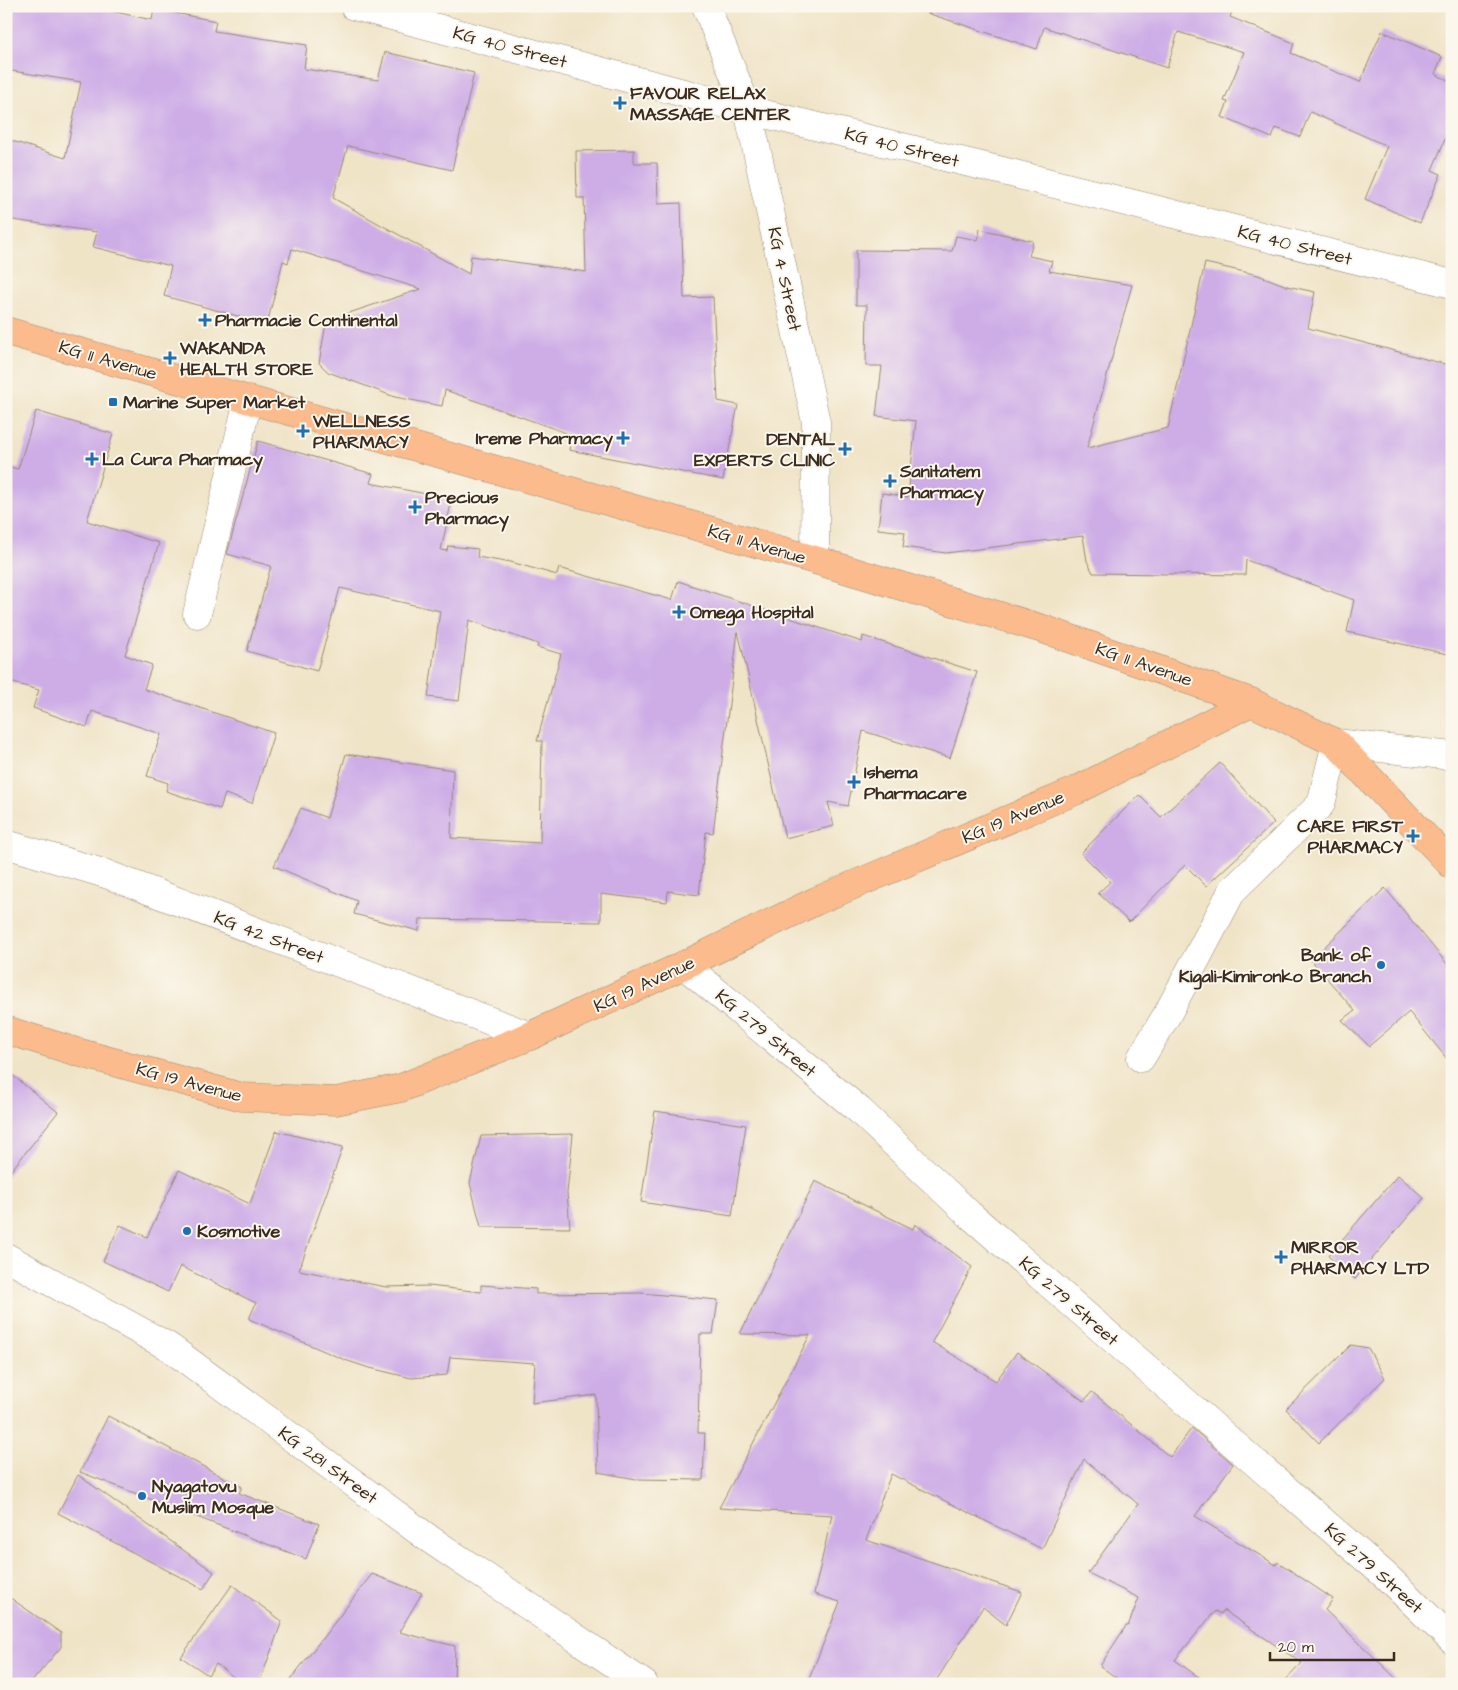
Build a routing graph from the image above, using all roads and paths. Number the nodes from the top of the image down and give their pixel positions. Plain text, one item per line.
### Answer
1 (354, 6) edge
2 (706, 6) edge
3 (748, 110) junction
4 (1452, 284) edge
5 (6, 331) edge
6 (248, 400) junction
7 (815, 560) junction
8 (197, 614) dead end
9 (1251, 702) junction
10 (1336, 742) junction
11 (1452, 756) edge
12 (6, 844) edge
13 (1452, 865) edge
14 (684, 965) junction
15 (6, 1030) edge
16 (530, 1036) junction
17 (1141, 1058) dead end
18 (6, 1257) edge
19 (1452, 1640) edge
20 (644, 1684) edge

1 - 3 street, KG 40 Street
2 - 3 street, KG 4 Street
3 - 4 street, KG 40 Street
3 - 7 street, KG 4 Street
5 - 6 main road, KG 11 Avenue
6 - 7 main road, KG 11 Avenue
6 - 8 street
7 - 9 main road, KG 11 Avenue
9 - 10 main road, KG 11 Avenue
9 - 14 main road, KG 19 Avenue
10 - 11 street
10 - 13 main road, KG 11 Avenue
10 - 17 street
12 - 16 street, KG 42 Street
14 - 16 main road, KG 19 Avenue
14 - 19 street, KG 279 Street
15 - 16 main road, KG 19 Avenue
18 - 20 street, KG 281 Street

